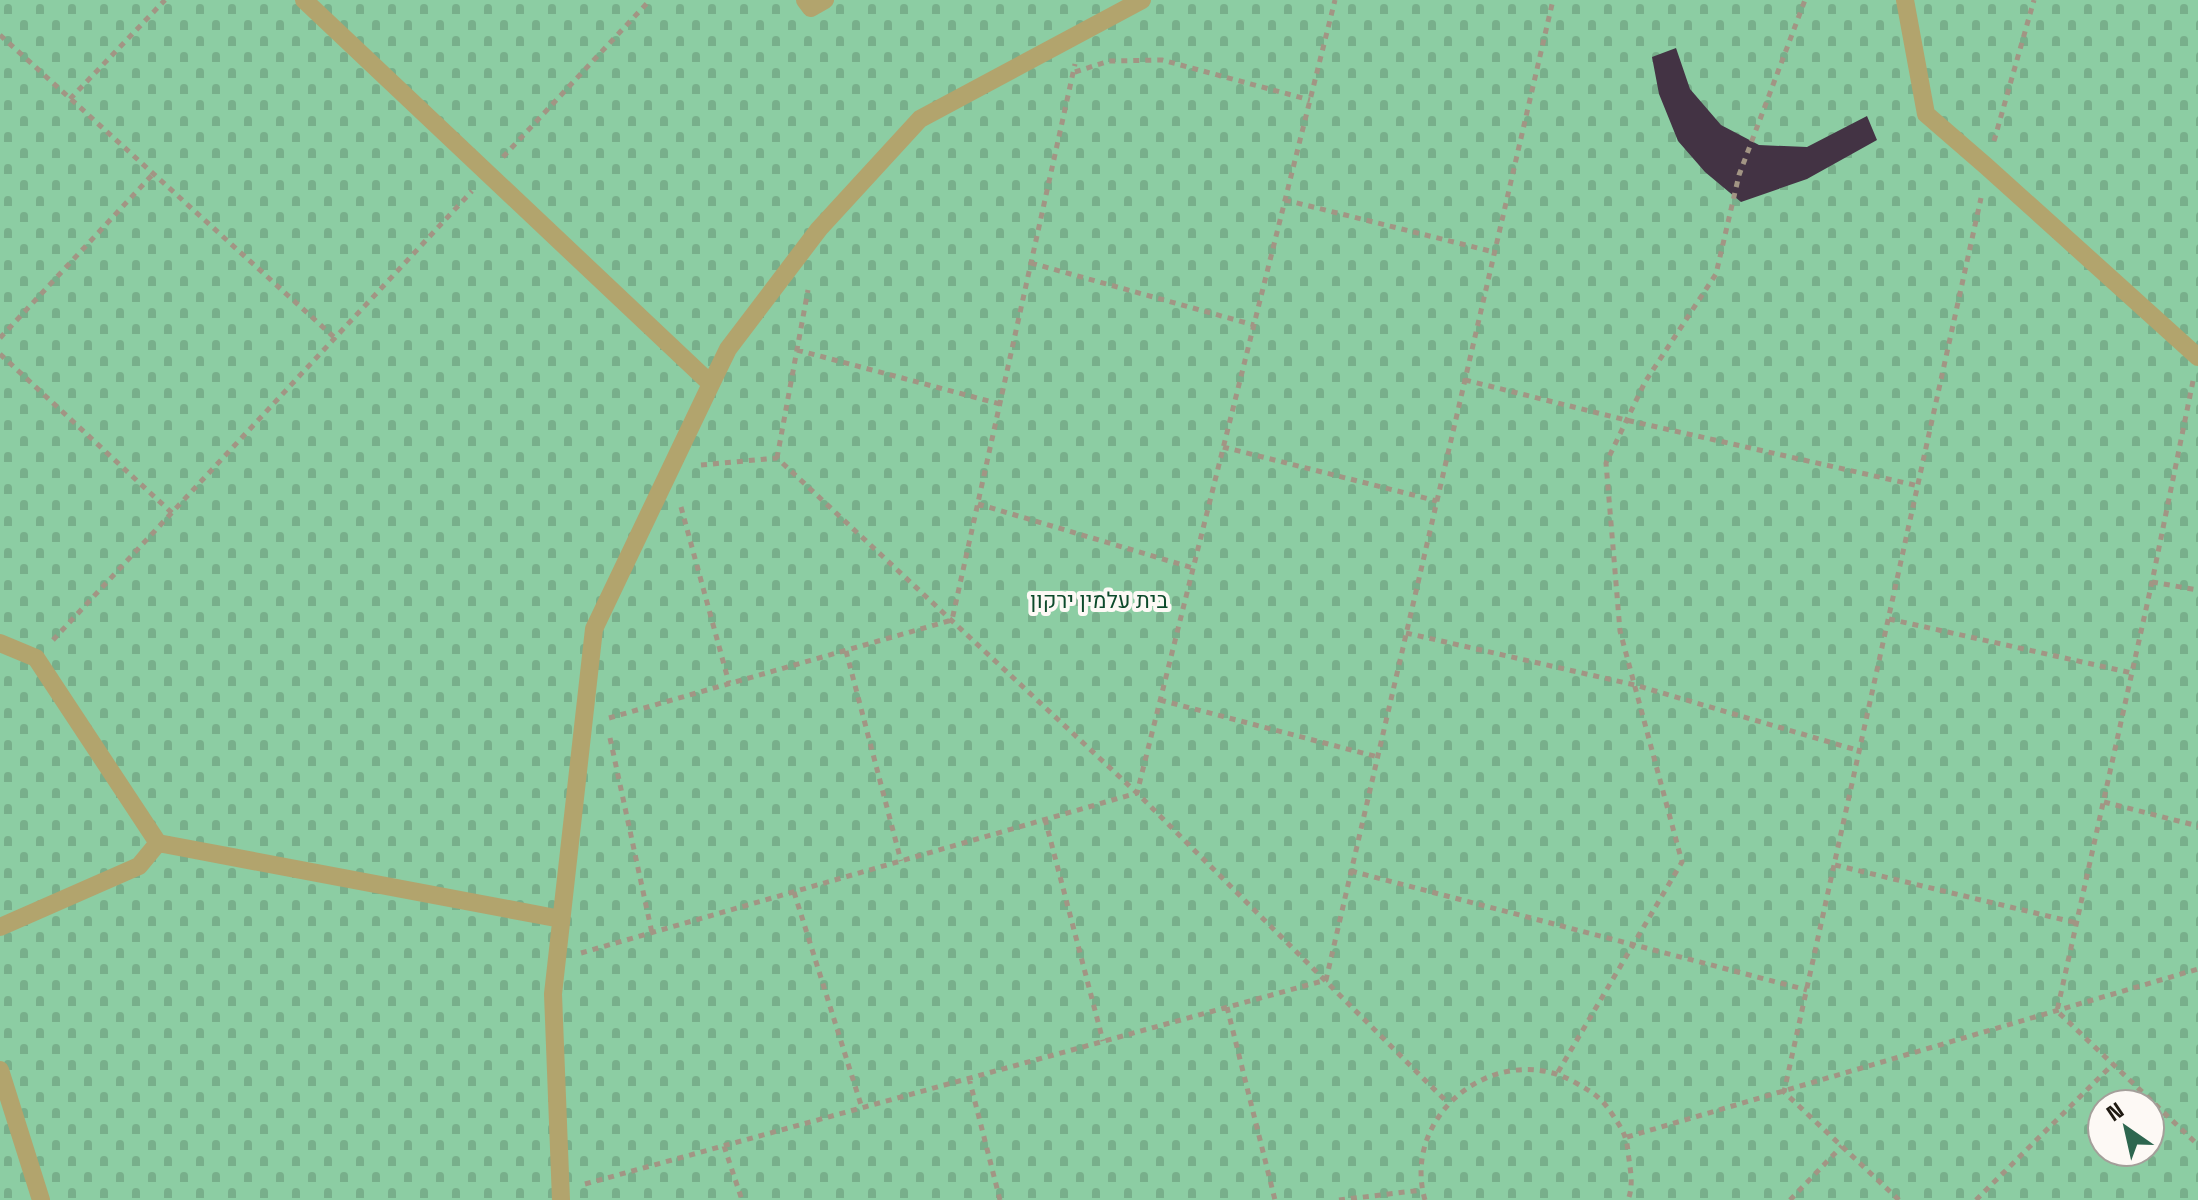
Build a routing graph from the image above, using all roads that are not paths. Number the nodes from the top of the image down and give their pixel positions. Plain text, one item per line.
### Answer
1 (304, 0) edge
2 (805, 0) edge
3 (825, 0) edge
4 (1142, 0) edge
5 (1905, 0) edge
6 (2198, 356) edge
7 (711, 384) junction
8 (0, 643) edge
9 (158, 843) junction
10 (561, 919) junction
11 (0, 927) edge
12 (0, 1070) edge
13 (560, 1196) edge
14 (41, 1200) edge

1 - 7 lane
2 - 3 lane
4 - 7 lane
5 - 6 lane
7 - 10 lane
8 - 9 lane
9 - 10 lane
9 - 11 lane
10 - 13 lane
12 - 14 lane

